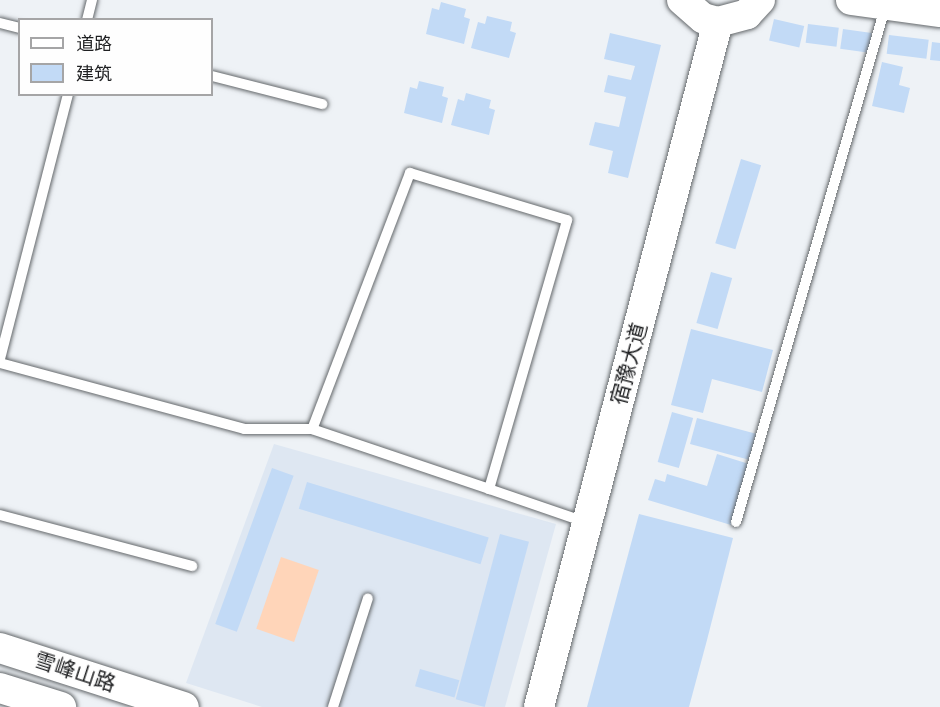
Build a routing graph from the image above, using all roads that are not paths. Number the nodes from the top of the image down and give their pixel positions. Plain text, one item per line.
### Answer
1 (92, 0) edge
2 (682, 0) edge
3 (760, 0) edge
4 (851, 0) edge
5 (886, 5) junction
6 (940, 12) edge
7 (88, 18) edge
8 (718, 22) junction
9 (0, 23) edge
10 (18, 28) edge
11 (213, 76) edge
12 (67, 96) edge
13 (322, 104) dead end
14 (0, 361) edge
15 (312, 429) junction
16 (489, 489) junction
17 (0, 515) edge
18 (736, 522) dead end
19 (587, 523) junction
20 (192, 566) dead end
21 (368, 598) dead end
22 (0, 648) edge
23 (0, 688) edge
24 (61, 707) edge
25 (183, 707) edge
26 (333, 707) edge
27 (539, 707) edge

1 - 7 lane
2 - 8 street
3 - 8 street
4 - 5 street
5 - 6 street
5 - 18 lane
8 - 19 street, 宿豫大道
9 - 10 lane
11 - 13 lane
12 - 14 lane
14 - 15 lane
15 - 16 lane
15 - 16 lane
16 - 19 lane
17 - 20 lane
19 - 27 street, 宿豫大道
21 - 26 lane
22 - 25 street, 雪峰山路
23 - 24 street, 雪峰山路

